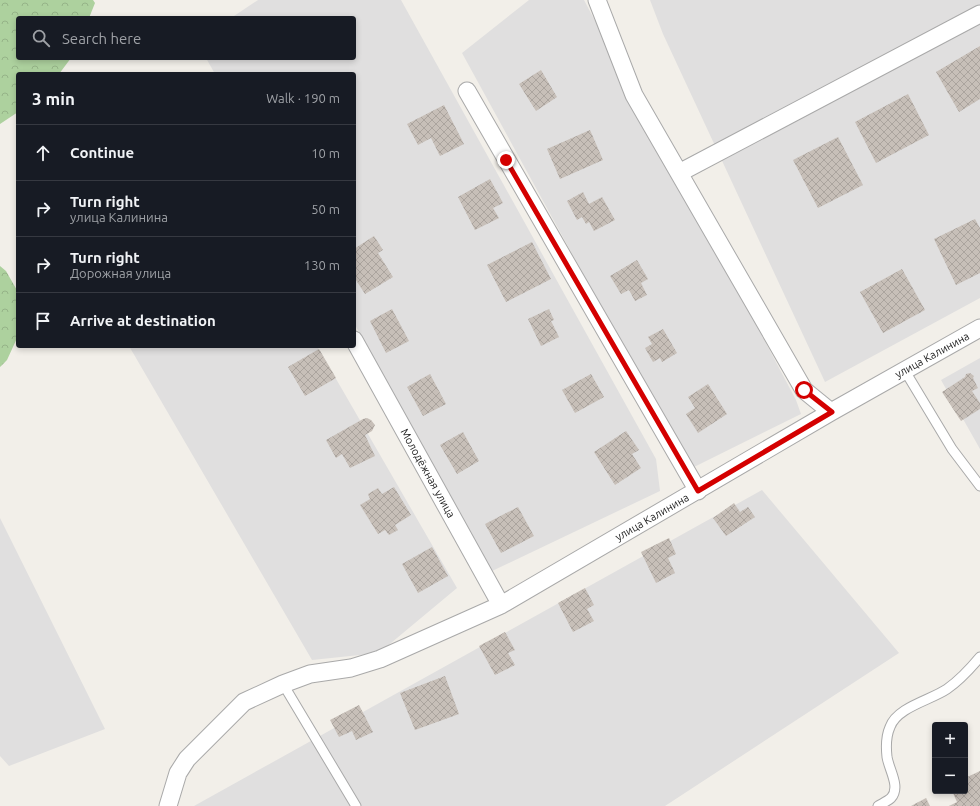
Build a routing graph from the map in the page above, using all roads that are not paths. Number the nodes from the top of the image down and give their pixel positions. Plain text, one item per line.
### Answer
1 (597, 0) edge
2 (980, 14) edge
3 (466, 91) dead end
4 (679, 173) junction
5 (980, 328) edge
6 (356, 344) edge
7 (905, 371) junction
8 (832, 412) junction
9 (980, 486) edge
10 (698, 491) junction
11 (501, 605) junction
12 (980, 657) edge
13 (283, 684) junction
14 (168, 806) edge
15 (356, 806) edge
16 (878, 806) edge

1 - 4 street
2 - 4 street
3 - 10 street
4 - 8 street
5 - 7 street, улица Калинина
6 - 11 street, Молодёжная улица
7 - 8 street, улица Калинина
7 - 9 lane
8 - 10 street, улица Калинина
10 - 11 street, улица Калинина
11 - 13 street, улица Калинина
12 - 16 lane
13 - 14 street, улица Калинина
13 - 15 lane

